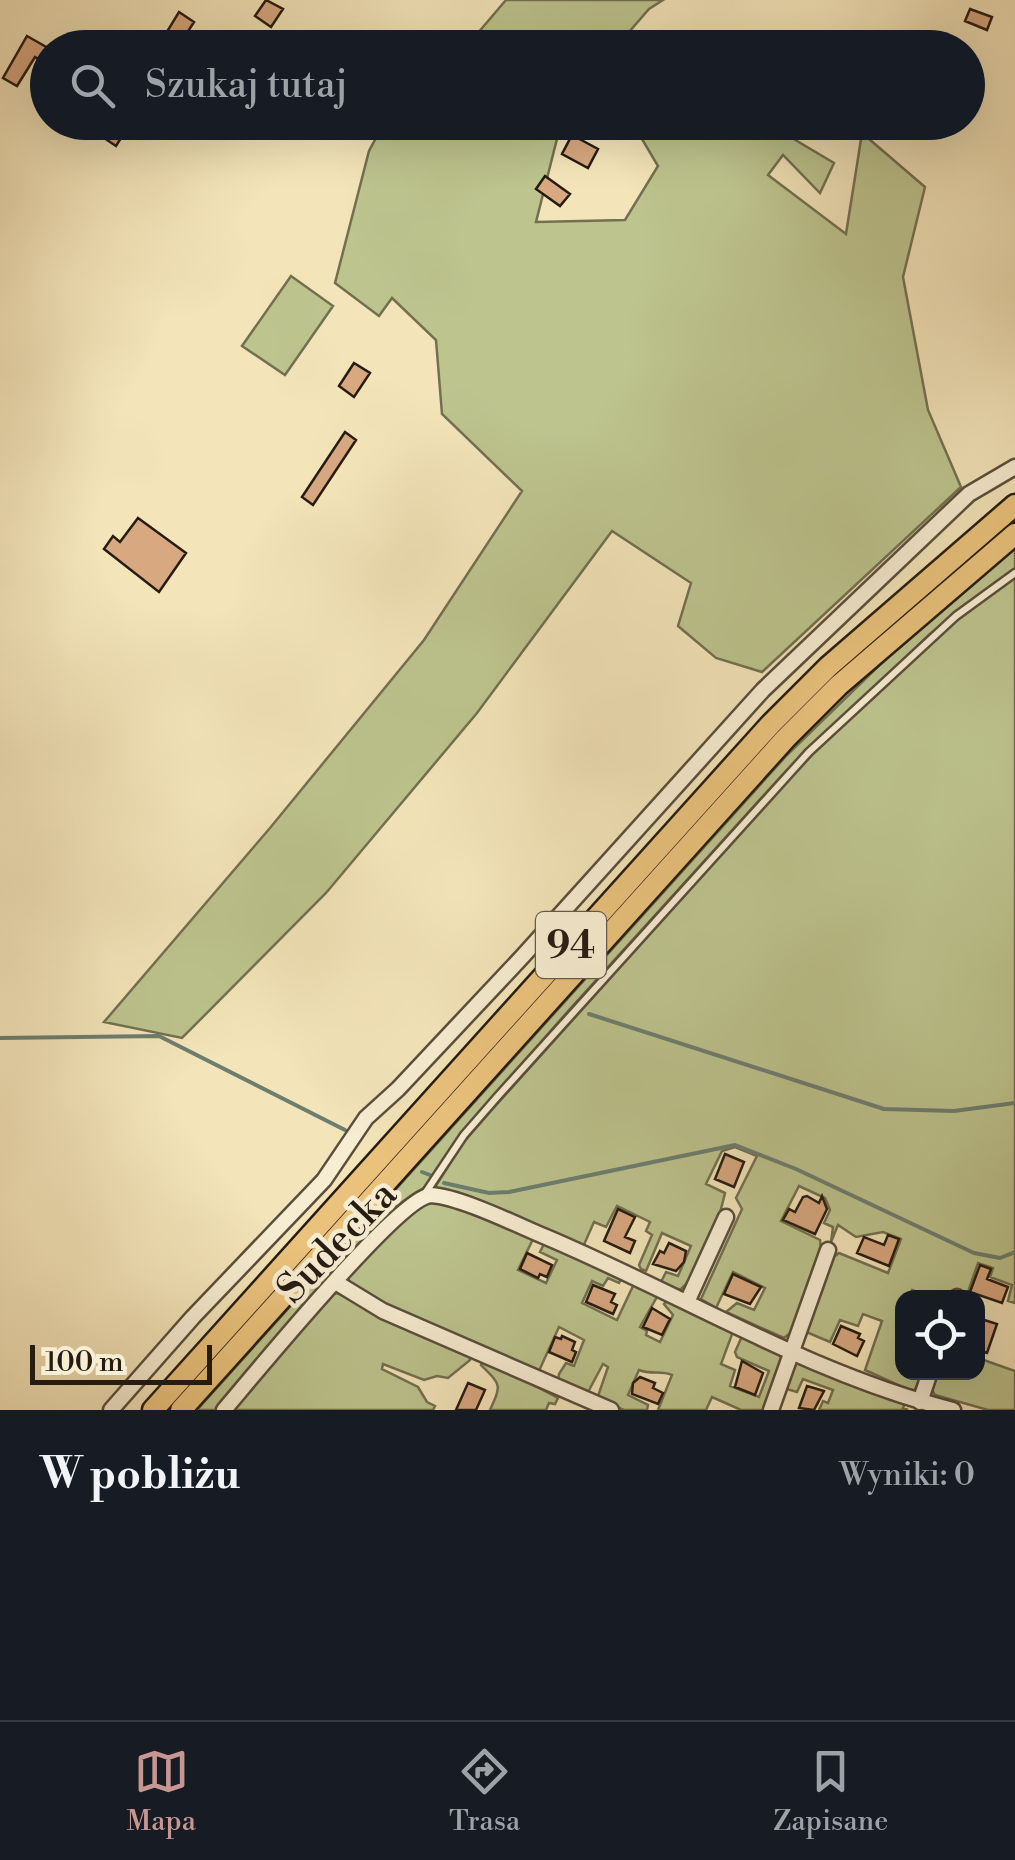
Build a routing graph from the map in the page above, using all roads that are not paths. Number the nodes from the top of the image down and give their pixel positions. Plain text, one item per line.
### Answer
1 (1015, 467) edge
2 (1015, 504) edge
3 (1015, 534) edge
4 (1015, 573) edge
5 (424, 1196) junction
6 (726, 1217) dead end
7 (828, 1250) dead end
8 (336, 1283) junction
9 (687, 1302) junction
10 (791, 1353) junction
11 (927, 1380) edge
12 (920, 1402) junction
13 (111, 1410) edge
14 (153, 1410) edge
15 (182, 1410) edge
16 (224, 1410) edge
17 (611, 1410) edge
18 (771, 1410) edge
19 (953, 1410) edge

1 - 13 street
2 - 14 main road, 94
3 - 15 main road, 94
4 - 5 lane
5 - 8 street, Sudecka
5 - 9 street, Sudecka
6 - 9 street
7 - 10 street
8 - 16 street, Sudecka
8 - 17 street
9 - 10 street, Sudecka
10 - 12 street, Sudecka
10 - 18 street
11 - 12 street
12 - 19 street, Sudecka

